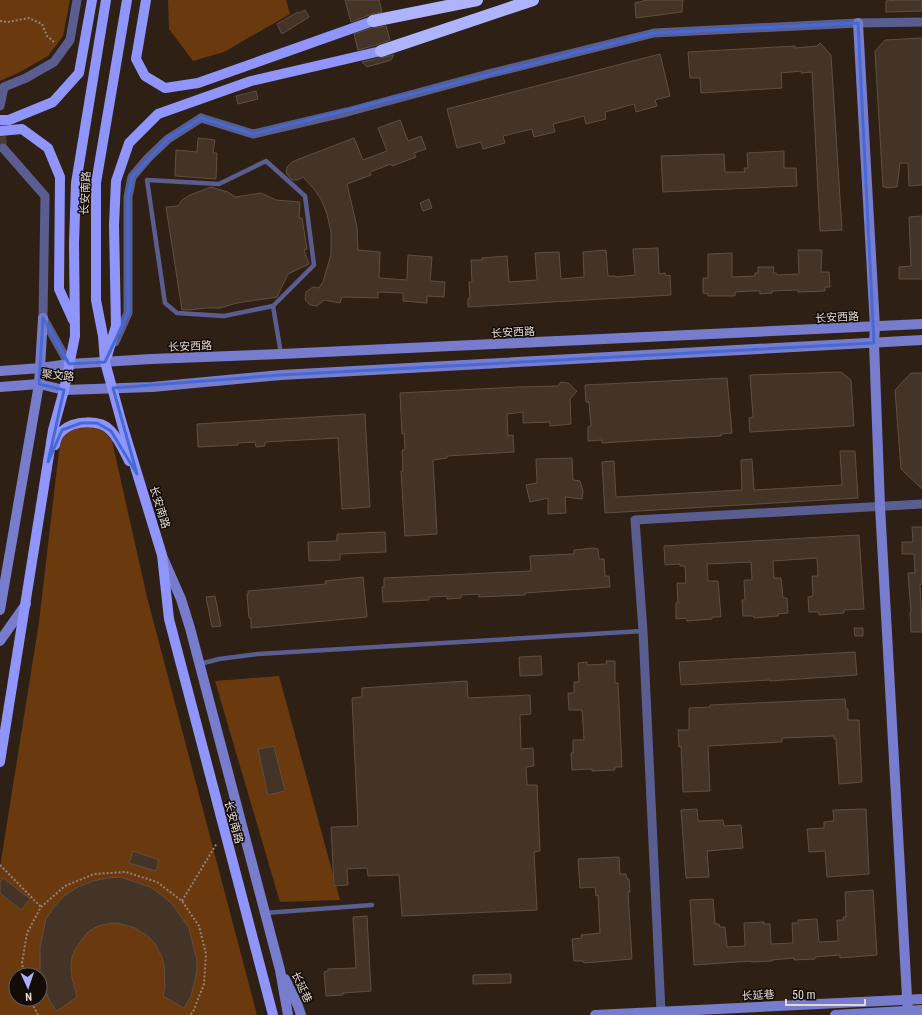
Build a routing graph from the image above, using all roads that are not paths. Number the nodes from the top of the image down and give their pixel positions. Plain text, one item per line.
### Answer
1 (77, 0) edge
2 (92, 0) edge
3 (106, 0) edge
4 (127, 0) edge
5 (146, 0) edge
6 (477, 0) edge
7 (533, 0) edge
8 (374, 21) joint
9 (922, 22) edge
10 (858, 23) junction
11 (381, 50) joint
12 (0, 106) edge
13 (0, 120) edge
14 (0, 131) edge
15 (3, 148) dead end
16 (274, 306) junction
17 (43, 318) junction
18 (75, 323) junction
19 (922, 324) edge
20 (875, 327) junction
21 (922, 340) edge
22 (874, 343) junction
23 (281, 354) junction
24 (105, 362) junction
25 (69, 364) junction
26 (41, 368) junction
27 (0, 371) edge
28 (39, 384) junction
29 (0, 387) edge
30 (113, 388) junction
31 (64, 390) junction
32 (48, 462) junction
33 (137, 474) junction
34 (922, 504) edge
35 (880, 506) junction
36 (162, 555) junction
37 (26, 604) junction
38 (0, 610) edge
39 (642, 631) junction
40 (0, 641) edge
41 (200, 664) junction
42 (0, 762) edge
43 (372, 905) dead end
44 (265, 913) junction
45 (280, 970) junction
46 (922, 999) edge
47 (908, 1000) junction
48 (922, 1010) edge
49 (661, 1012) junction
50 (908, 1013) edge
51 (273, 1015) edge
52 (288, 1015) edge
53 (301, 1015) edge
54 (595, 1015) edge
55 (836, 1015) edge

1 - 12 street
2 - 13 main road
3 - 18 main road, 长安南路
4 - 24 main road, 长安南路
5 - 8 main road
6 - 8 highway
7 - 11 highway
9 - 10 street
10 - 20 main road
10 - 24 street
11 - 24 main road
14 - 18 main road
15 - 17 street
16 - 16 lane
16 - 23 lane
17 - 25 street
17 - 26 main road
18 - 25 main road, 长安南路
19 - 20 main road, 长安西路
20 - 22 main road
20 - 23 main road, 长安西路
21 - 22 main road
22 - 30 main road
22 - 35 main road
23 - 24 main road, 长安西路
24 - 25 main road, 聚文路
24 - 30 main road, 长安南路
25 - 26 main road, 聚文路
25 - 31 main road, 长安南路
26 - 27 main road, 聚文路
26 - 28 main road
28 - 29 main road, 聚文路
28 - 31 main road, 聚文路
28 - 38 main road
30 - 31 main road, 聚文路
30 - 33 main road, 长安南路
31 - 32 main road, 长安南路
32 - 33 main road
32 - 37 main road, 长安南路
33 - 36 main road, 长安南路
34 - 35 street
35 - 39 street
35 - 47 main road
36 - 41 main road
36 - 51 main road, 长安南路
37 - 40 main road
37 - 42 main road, 长安南路
39 - 41 lane
39 - 49 street
41 - 44 main road
43 - 44 lane
44 - 45 main road
45 - 52 main road
45 - 53 main road, 长延巷
46 - 47 main road, 长延巷
47 - 49 main road, 长延巷
47 - 50 main road
48 - 50 main road
49 - 54 main road, 长延巷
50 - 55 main road

